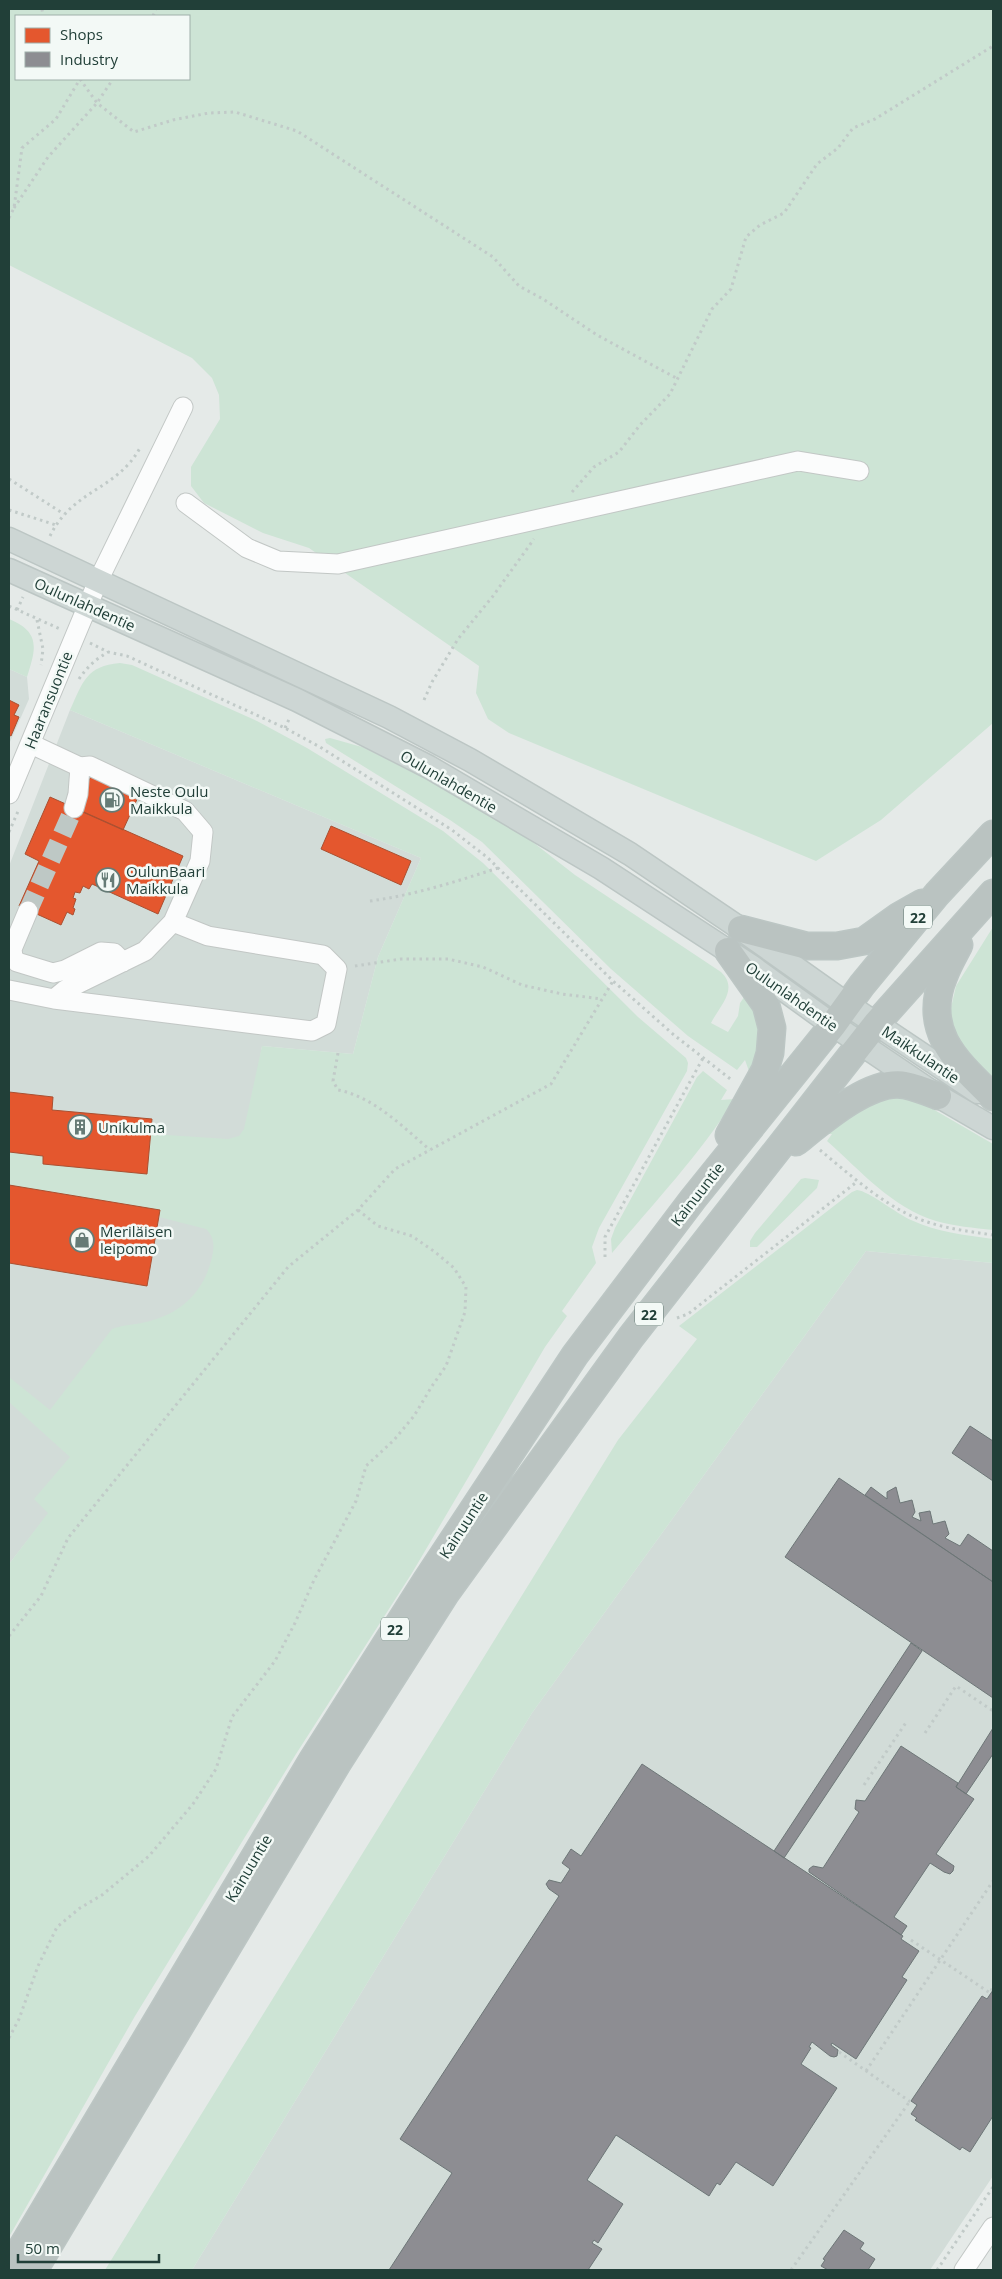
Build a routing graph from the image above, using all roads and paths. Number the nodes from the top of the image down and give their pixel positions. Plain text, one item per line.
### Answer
1 (993, 46) edge
2 (79, 80) edge
3 (81, 80) edge
4 (113, 80) edge
5 (97, 103) junction
6 (14, 208) junction
7 (9, 218) edge
8 (678, 379) junction
9 (183, 407) dead end
10 (142, 445) dead end
11 (859, 471) dead end
12 (9, 479) edge
13 (186, 503) dead end
14 (9, 510) edge
15 (64, 514) junction
16 (553, 514) junction
17 (9, 539) edge
18 (9, 570) edge
19 (98, 581) junction
20 (87, 605) junction
21 (9, 606) edge
22 (37, 619) junction
23 (74, 635) junction
24 (39, 674) dead end
25 (424, 700) dead end
26 (31, 744) junction
27 (80, 767) junction
28 (9, 794) edge
29 (74, 808) tunnel mouth
30 (993, 834) edge
31 (498, 868) junction
32 (993, 893) edge
33 (938, 894) junction
34 (370, 901) dead end
35 (28, 911) tunnel mouth
36 (975, 913) junction
37 (173, 922) junction
38 (741, 929) junction
39 (728, 951) junction
40 (122, 962) junction
41 (337, 969) junction
42 (613, 981) junction
43 (9, 990) edge
44 (54, 999) junction
45 (602, 999) junction
46 (841, 1015) junction
47 (869, 1034) junction
48 (338, 1053) dead end
49 (703, 1058) junction
50 (740, 1086) dead end
51 (938, 1096) junction
52 (993, 1097) edge
53 (993, 1102) edge
54 (993, 1128) edge
55 (816, 1147) dead end
56 (430, 1150) junction
57 (763, 1169) junction
58 (858, 1181) junction
59 (692, 1199) junction
60 (358, 1210) junction
61 (993, 1235) edge
62 (605, 1257) dead end
63 (677, 1318) dead end
64 (9, 1636) edge
65 (993, 1712) edge
66 (907, 1721) dead end
67 (925, 1733) dead end
68 (864, 1785) dead end
69 (993, 1881) edge
70 (911, 1940) dead end
71 (940, 1960) junction
72 (993, 1988) edge
73 (9, 2038) edge
74 (839, 2052) dead end
75 (866, 2071) junction
76 (993, 2187) edge
77 (993, 2227) edge
78 (9, 2269) edge
79 (34, 2270) edge
80 (791, 2270) edge
81 (937, 2270) edge
82 (964, 2270) edge

1 - 8 path
2 - 6 path
3 - 5 path
4 - 5 path
5 - 6 path
5 - 8 path
6 - 7 path
8 - 16 path
9 - 19 street, Haaransuontie
10 - 15 path
11 - 16 street
12 - 15 path
13 - 16 street
14 - 15 path
16 - 25 path
17 - 19 main road, Oulunlahdentie
18 - 20 main road, Oulunlahdentie
19 - 20 street, Haaransuontie
19 - 38 main road, Oulunlahdentie
20 - 23 street, Haaransuontie
20 - 39 main road, Oulunlahdentie
21 - 22 path
22 - 23 path
22 - 24 path
23 - 26 street, Haaransuontie
23 - 31 path
26 - 27 street
26 - 28 street, Haaransuontie
27 - 29 street
27 - 37 street
30 - 33 highway, Kainuuntie / 22
31 - 34 path
31 - 42 path
32 - 36 highway, Kainuuntie / 22
33 - 38 highway
33 - 46 highway, Kainuuntie / 22
35 - 40 street
36 - 47 highway, Kainuuntie / 22
36 - 52 highway
37 - 40 street
37 - 41 street
38 - 46 main road, Oulunlahdentie
39 - 46 main road, Oulunlahdentie
39 - 59 highway
40 - 44 street
41 - 44 street
41 - 45 path
42 - 45 path
42 - 49 path
43 - 44 street
45 - 56 path
46 - 47 main road, Oulunlahdentie
46 - 59 highway, Kainuuntie / 22
47 - 51 main road, Maikkulantie
47 - 53 main road, Maikkulantie
47 - 57 highway, Kainuuntie / 22
48 - 56 path
49 - 50 path
49 - 62 path
51 - 54 main road, Maikkulantie
51 - 57 highway
55 - 58 path
56 - 60 path
57 - 79 highway, Kainuuntie / 22
58 - 61 path
58 - 63 path
59 - 78 highway, Kainuuntie / 22
60 - 64 path
60 - 73 path
65 - 67 path
66 - 68 path
69 - 71 path
70 - 71 path
71 - 72 path
71 - 75 path
74 - 75 path
75 - 80 path
76 - 81 path
77 - 82 street

